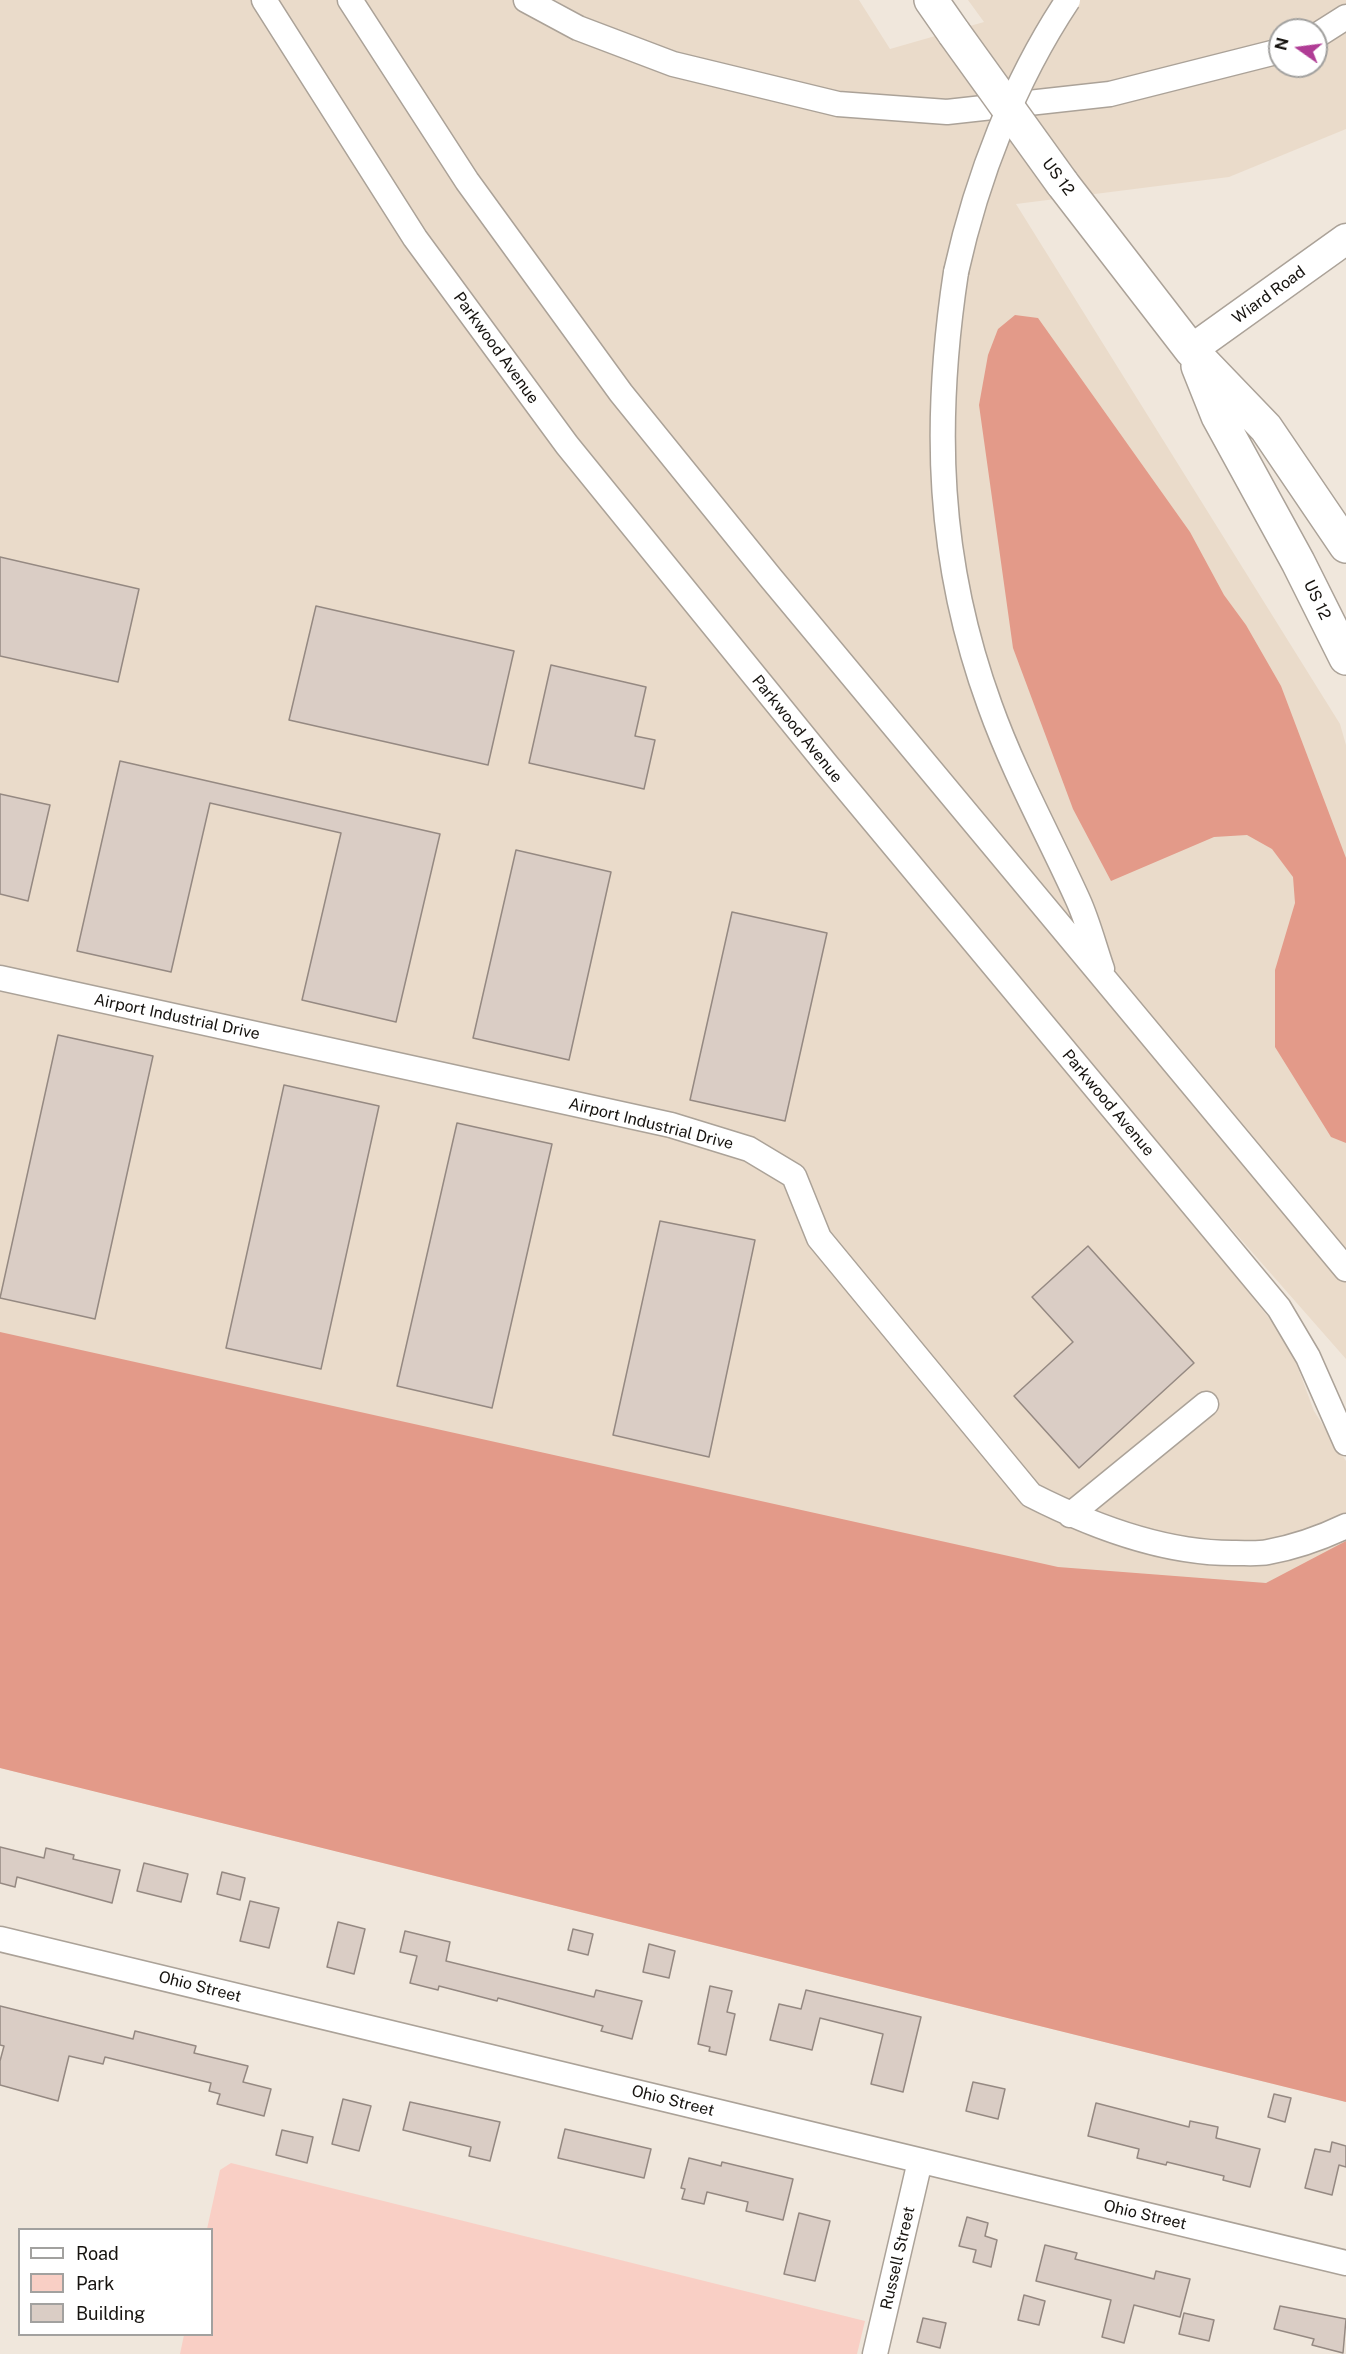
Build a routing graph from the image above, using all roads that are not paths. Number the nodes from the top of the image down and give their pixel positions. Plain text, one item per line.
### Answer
1 (264, 0) edge
2 (350, 0) edge
3 (526, 0) edge
4 (931, 0) edge
5 (1068, 0) edge
6 (1346, 17) edge
7 (1328, 28) edge
8 (1346, 34) edge
9 (1328, 39) edge
10 (1268, 54) edge
11 (1346, 239) edge
12 (1191, 350) junction
13 (1346, 546) edge
14 (1346, 658) edge
15 (0, 978) edge
16 (1107, 984) junction
17 (1346, 1269) edge
18 (1206, 1404) dead end
19 (1346, 1443) edge
20 (1070, 1515) junction
21 (1346, 1526) edge
22 (0, 1939) edge
23 (920, 2161) junction
24 (1346, 2263) edge
25 (875, 2354) edge

1 - 19 street, Parkwood Avenue
2 - 16 street
3 - 10 street
4 - 12 highway, US 12 / US 12, bridge
5 - 16 street, bridge
6 - 7 street
8 - 9 street
11 - 12 main road, Wiard Road
12 - 13 highway, US 12 / US 12
12 - 14 highway, US 12 / US 12
15 - 20 street, Airport Industrial Drive
16 - 17 street
18 - 20 street
20 - 21 street, Airport Industrial Drive
22 - 23 street, Ohio Street
23 - 24 street, Ohio Street
23 - 25 street, Russell Street

